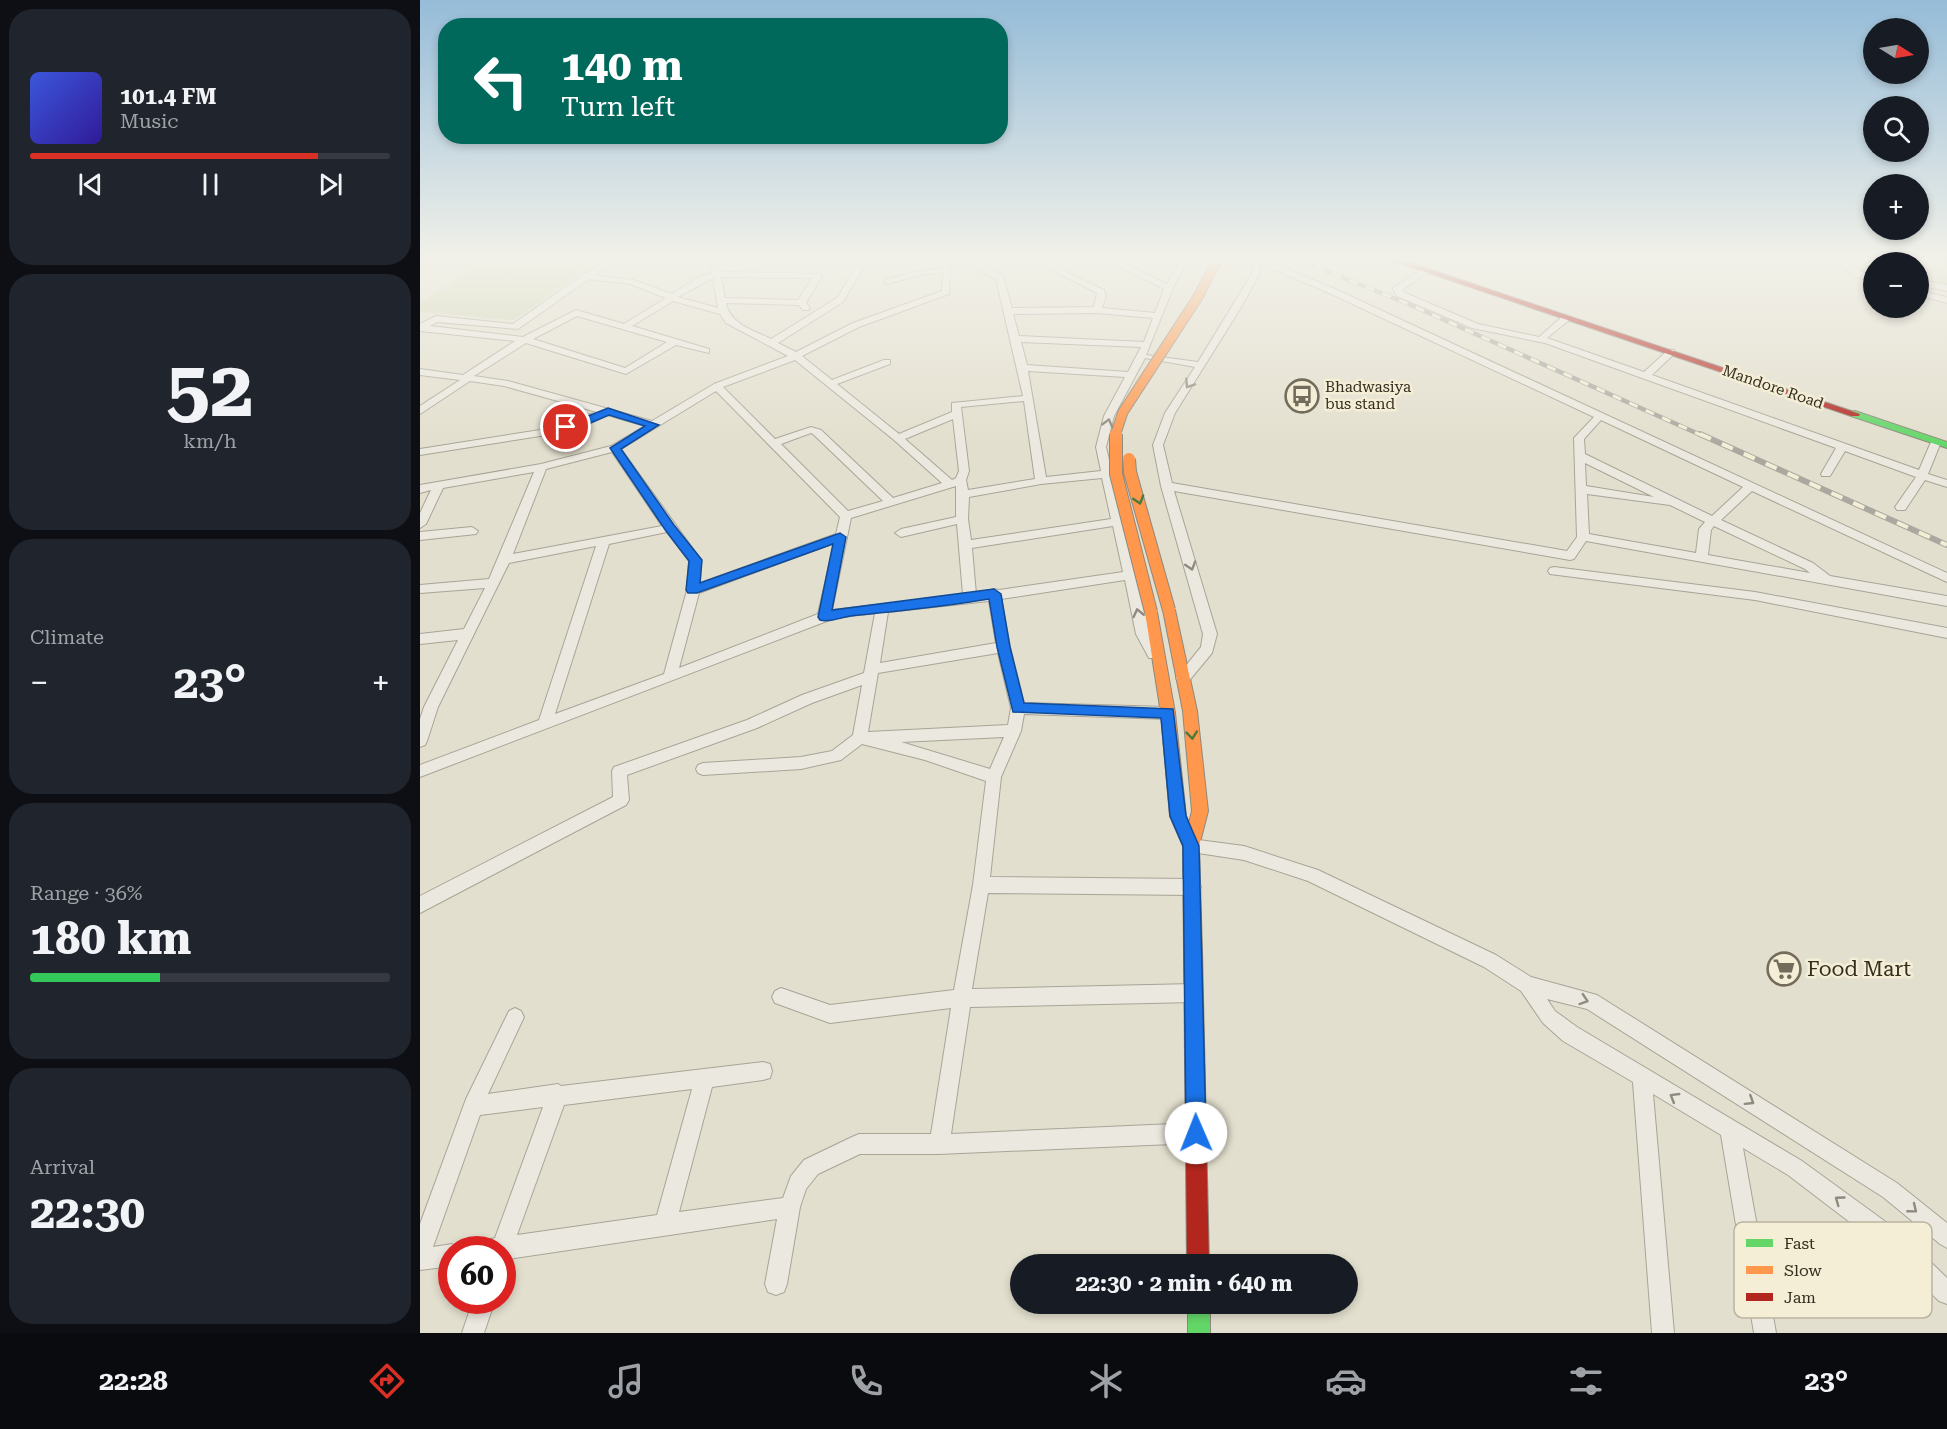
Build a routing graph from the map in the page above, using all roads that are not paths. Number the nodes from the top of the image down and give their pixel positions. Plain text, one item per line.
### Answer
1 (468, 322) edge
2 (522, 322) edge
3 (559, 322) edge
4 (608, 322) edge
5 (633, 322) edge
6 (731, 322) edge
7 (805, 322) edge
8 (864, 322) edge
9 (1011, 322) edge
10 (1155, 322) edge
11 (1182, 322) edge
12 (1194, 322) edge
13 (1227, 322) edge
14 (1399, 322) edge
15 (1466, 322) edge
16 (1561, 322) edge
17 (1579, 322) edge
18 (1596, 322) edge
19 (625, 327) junction
20 (421, 328) edge
21 (1015, 339) junction
22 (1540, 339) junction
23 (527, 340) junction
24 (674, 342) junction
25 (772, 343) junction
26 (1147, 345) junction
27 (706, 351) dead end
28 (1671, 352) junction
29 (1141, 355) junction
30 (796, 356) junction
31 (887, 362) dead end
32 (1201, 365) junction
33 (1023, 368) junction
34 (420, 372) edge
35 (1131, 375) junction
36 (1644, 377) junction
37 (468, 378) junction
38 (832, 383) junction
39 (717, 386) junction
40 (1029, 398) junction
41 (420, 411) edge
42 (608, 411) junction
43 (956, 414) junction
44 (1600, 416) junction
45 (654, 425) junction
46 (898, 438) junction
47 (1943, 441) edge
48 (773, 443) junction
49 (1842, 447) junction
50 (615, 448) junction
51 (420, 452) edge
52 (1578, 455) junction
53 (541, 467) junction
54 (1106, 474) junction
55 (1826, 474) dead end
56 (1922, 476) junction
57 (1041, 481) junction
58 (955, 482) junction
59 (1947, 484) edge
60 (439, 486) junction
61 (1167, 486) junction
62 (1750, 487) junction
63 (420, 489) edge
64 (1580, 489) junction
65 (963, 494) junction
66 (891, 502) junction
67 (1680, 505) junction
68 (1901, 507) dead end
69 (846, 516) junction
70 (962, 519) junction
71 (1713, 521) junction
72 (1117, 522) junction
73 (420, 524) edge
74 (670, 528) junction
75 (472, 531) dead end
76 (901, 533) dead end
77 (420, 536) edge
78 (840, 537) junction
79 (1583, 537) junction
80 (604, 540) junction
81 (966, 545) junction
82 (1702, 558) junction
83 (505, 560) junction
84 (1554, 571) dead end
85 (1129, 575) junction
86 (1947, 578) edge
87 (1828, 580) junction
88 (493, 583) junction
89 (420, 589) edge
90 (693, 590) junction
91 (994, 594) junction
92 (970, 598) junction
93 (1947, 601) edge
94 (882, 610) junction
95 (824, 617) junction
96 (1947, 633) edge
97 (466, 634) junction
98 (420, 639) edge
99 (1004, 647) junction
100 (1161, 667) junction
101 (872, 673) junction
102 (670, 677) junction
103 (1183, 678) junction
104 (425, 708) edge
105 (1018, 708) junction
106 (1168, 713) junction
107 (545, 724) junction
108 (1014, 731) junction
109 (860, 738) junction
110 (420, 741) edge
111 (703, 769) dead end
112 (420, 771) edge
113 (994, 777) junction
114 (1191, 846) junction
115 (981, 885) junction
116 (1193, 886) junction
117 (420, 905) edge
118 (1527, 985) junction
119 (1194, 993) junction
120 (781, 997) dead end
121 (962, 998) junction
122 (515, 1017) dead end
123 (763, 1071) dead end
124 (705, 1078) junction
125 (1642, 1078) junction
126 (558, 1095) junction
127 (473, 1106) junction
128 (1730, 1131) junction
129 (1196, 1133) junction
130 (939, 1144) junction
131 (790, 1207) junction
132 (1746, 1222) edge
133 (1869, 1222) edge
134 (1929, 1222) edge
135 (665, 1225) junction
136 (1932, 1225) edge
137 (502, 1236) edge
138 (1947, 1237) edge
139 (516, 1246) edge
140 (420, 1253) edge
141 (1198, 1254) edge
142 (438, 1257) edge
143 (420, 1259) edge
144 (1932, 1279) edge
145 (776, 1284) dead end
146 (1947, 1293) edge
147 (479, 1314) edge
148 (1198, 1314) edge
149 (1762, 1318) edge
150 (473, 1333) edge
151 (1199, 1333) edge
152 (1663, 1333) edge
153 (1765, 1333) edge

1 - 2 street
3 - 23 street
4 - 19 street
5 - 19 street
6 - 25 street
7 - 25 street
8 - 30 street
9 - 21 street
10 - 26 street
11 - 100 main road, bridge
12 -> 103 main road, bridge
13 - 32 street
14 - 44 street
15 - 22 street
16 - 22 street
17 - 28 main road, Mandore Road
18 - 47 main road, Mandore Road
19 - 24 street
20 - 23 street
21 - 26 street
21 - 33 street
22 - 36 street
23 - 24 street
23 - 37 street
24 - 27 street
25 - 30 street
26 - 29 street
28 - 36 street
28 - 47 main road, Mandore Road
29 - 32 street
29 - 35 street
30 - 38 street
30 - 39 street
31 - 38 street
32 -> 61 street
33 - 35 street
33 - 40 street
34 - 37 street
54 -> 35 street
36 - 49 street
37 - 41 street
37 - 42 street
38 - 46 street
39 - 45 street
39 - 48 street
40 - 43 street
40 - 57 street
42 - 45 street
42 - 51 street
43 - 46 street
43 - 58 street
44 - 52 street
44 - 62 street
45 - 50 street
46 - 58 street
47 - 56 street
48 - 66 street
48 - 69 street
49 - 55 street
49 - 56 street
50 - 53 street
50 - 74 street
52 - 64 street
52 - 67 street
53 - 60 street
53 - 83 street
54 - 57 street
54 - 72 street
56 - 59 street
56 - 68 street
57 - 65 street
58 - 65 street
58 - 66 street
60 - 63 street
60 - 73 street
61 - 79 street
61 -> 103 street
62 - 71 street
62 - 86 street
64 - 67 street
64 - 79 street
65 - 70 street
66 - 69 street
67 - 71 street
69 - 78 street
70 - 76 street
70 - 81 street
71 - 82 street
71 - 87 street
72 - 81 street
72 - 85 street
74 - 80 street
74 - 90 street
75 - 77 street
78 - 90 street
78 - 95 street
79 - 82 street
80 - 83 street
80 - 107 street
81 - 92 street
82 - 87 street
83 - 88 street
84 - 96 street
85 - 91 street
100 -> 85 street
87 - 93 street
88 - 89 street
88 - 97 street
90 - 102 street
91 - 92 street
91 - 99 street
92 - 94 street
94 - 95 street
94 - 101 street
95 - 102 street
97 - 98 street
97 - 104 street
99 - 101 street
99 - 105 street
100 - 106 main road
101 - 109 street
101 - 117 street
102 - 107 street
103 -> 114 main road
104 - 110 street
105 - 106 street
105 - 108 street
106 - 114 main road
107 - 112 street
108 - 109 street
108 - 113 street
109 - 111 street
109 - 113 street
113 - 115 street
114 - 116 main road
114 - 118 street
115 - 116 street
115 - 121 street
116 - 119 main road
118 - 125 street
118 -> 134 street
119 - 121 street
119 - 129 main road
120 - 121 street
121 - 130 street
122 - 127 street
123 - 124 street
124 - 126 street
124 - 135 street
128 -> 125 street
125 - 152 street
126 - 127 street
126 - 137 street
127 - 140 street
128 - 132 street
133 -> 128 street
129 - 130 street
129 - 141 main road
130 - 131 street
131 - 135 street
131 - 145 street
135 - 139 street
136 -> 138 street
142 - 143 street
146 -> 144 street
147 - 150 street
148 - 151 main road
149 - 153 street

